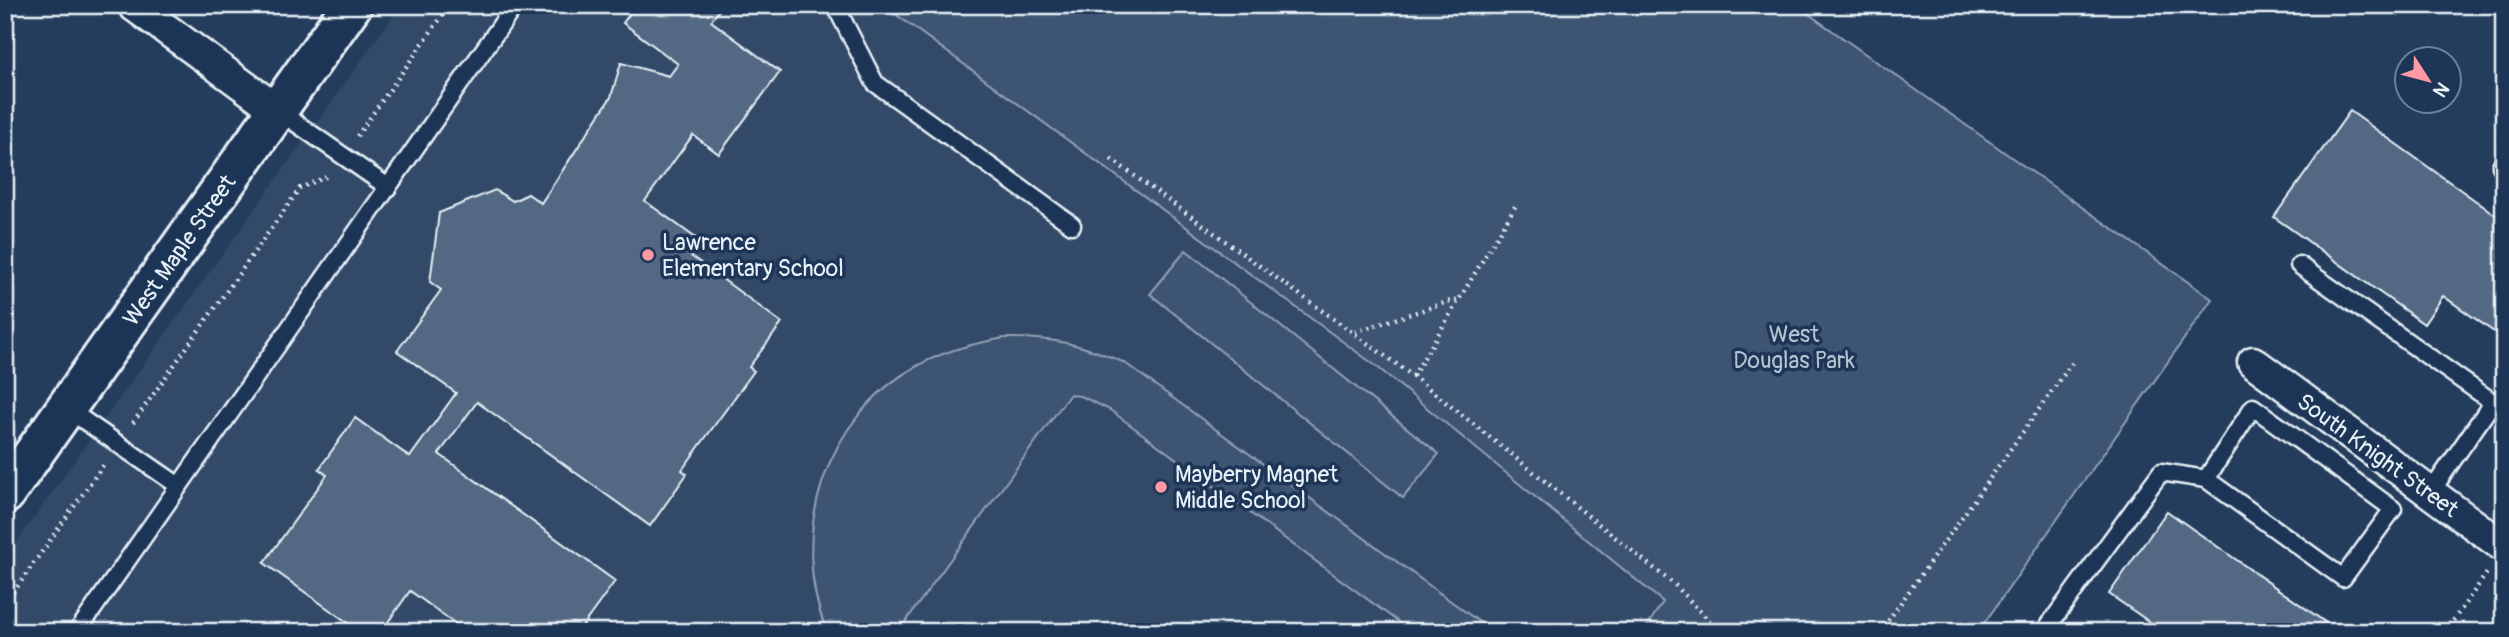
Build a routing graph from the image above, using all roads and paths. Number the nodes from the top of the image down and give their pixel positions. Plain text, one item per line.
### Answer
1 (133, 5) edge
2 (352, 5) edge
3 (450, 5) edge
4 (515, 5) edge
5 (835, 5) edge
6 (278, 110) junction
7 (343, 155) junction
8 (1111, 159) dead end
9 (2504, 160) edge
10 (2504, 170) edge
11 (388, 187) junction
12 (1516, 205) dead end
13 (1072, 225) dead end
14 (2299, 265) dead end
15 (1460, 299) junction
16 (1354, 333) junction
17 (2253, 362) dead end
18 (2072, 363) dead end
19 (1413, 376) junction
20 (2498, 406) edge
21 (66, 408) junction
22 (118, 444) junction
23 (2206, 480) junction
24 (179, 486) junction
25 (2430, 493) junction
26 (5, 494) edge
27 (2496, 559) edge
28 (5, 604) edge
29 (77, 632) edge
30 (1720, 632) edge
31 (1880, 632) edge
32 (2044, 632) edge
33 (2445, 632) edge

1 - 6 street
2 - 6 street, West Maple Street
3 - 7 path
4 - 11 lane
5 - 13 lane
6 - 7 lane
6 - 21 street, West Maple Street
7 - 11 lane
7 - 22 path
8 - 16 path
9 - 10 lane
11 - 24 lane
12 - 15 path
14 - 20 lane
15 - 16 path
15 - 19 path
16 - 19 path
17 - 25 street, South Knight Street
18 - 31 path
19 - 30 path
20 - 25 lane
21 - 22 lane
21 - 26 street, West Maple Street
22 - 24 lane
22 - 28 path
23 - 23 lane
23 - 32 lane
24 - 29 lane
25 - 27 street, South Knight Street
27 - 33 path

